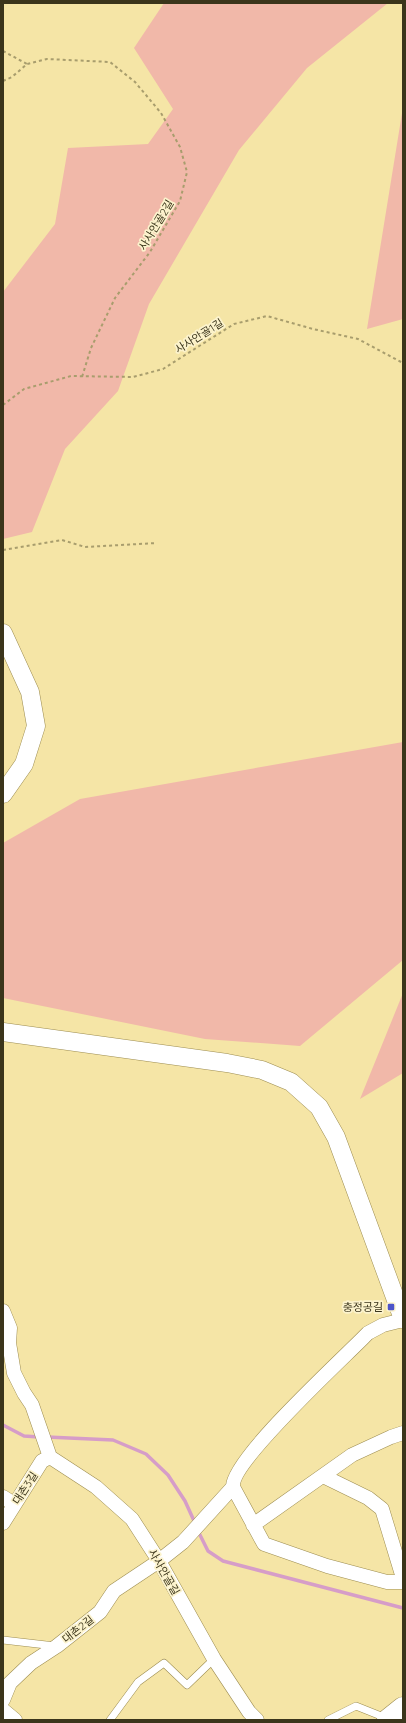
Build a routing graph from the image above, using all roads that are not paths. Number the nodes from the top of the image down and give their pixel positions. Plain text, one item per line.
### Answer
1 (3, 633) edge
2 (3, 794) edge
3 (3, 1032) edge
4 (3, 1311) edge
5 (403, 1319) edge
6 (403, 1433) edge
7 (48, 1453) junction
8 (323, 1476) junction
9 (233, 1487) junction
10 (9, 1501) edge
11 (3, 1523) edge
12 (253, 1525) junction
13 (159, 1561) junction
14 (403, 1578) edge
15 (403, 1582) edge
16 (3, 1640) edge
17 (57, 1646) junction
18 (214, 1659) junction
19 (3, 1700) edge
20 (3, 1710) edge
21 (393, 1716) edge
22 (15, 1720) edge
23 (110, 1720) edge
24 (257, 1720) edge
25 (328, 1720) edge

1 - 2 street
3 - 5 street
4 - 7 street
5 - 9 street
6 - 8 street
7 - 10 street, 대촌3길
7 - 13 street, 사사안골길
8 - 12 street
8 - 14 street
9 - 12 street
9 - 13 street, 대촌2길
10 - 11 street, 대촌3길
12 - 15 street
13 - 17 street, 대촌2길
13 - 18 street, 사사안골길
16 - 17 lane
17 - 19 street, 대촌2길
18 - 23 lane
18 - 24 street, 사사안골길
20 - 22 street
21 - 25 lane

